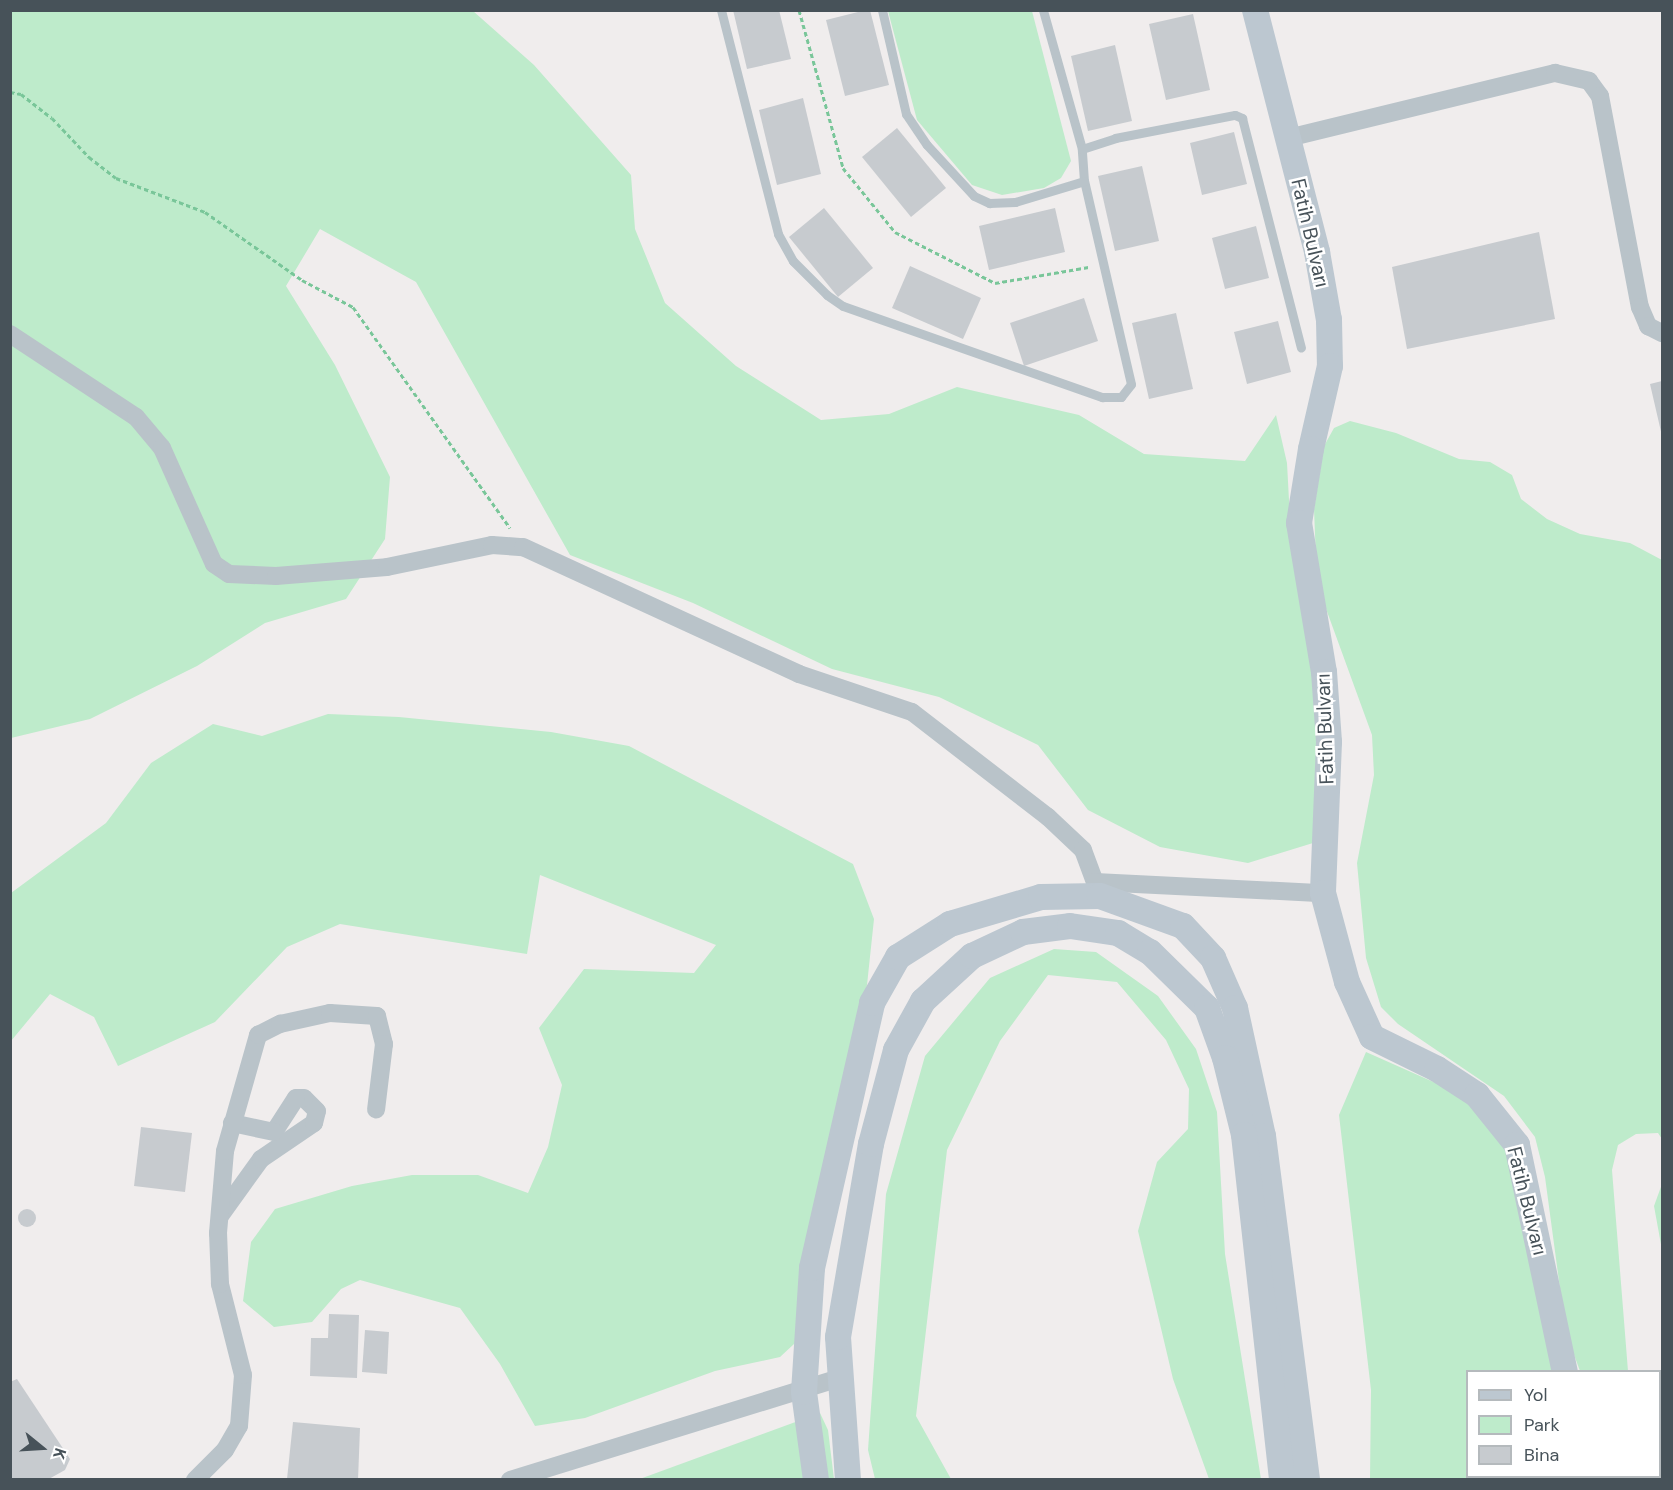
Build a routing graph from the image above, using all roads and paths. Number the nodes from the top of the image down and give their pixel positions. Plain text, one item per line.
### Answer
1 (721, 10) edge
2 (799, 10) edge
3 (882, 10) edge
4 (1043, 10) edge
5 (1255, 10) edge
6 (10, 92) edge
7 (1288, 138) junction
8 (1082, 149) junction
9 (1084, 181) junction
10 (1103, 265) junction
11 (1662, 333) edge
12 (10, 334) edge
13 (1300, 348) dead end
14 (523, 547) junction
15 (1097, 889) junction
16 (1323, 893) junction
17 (376, 1110) dead end
18 (232, 1123) junction
19 (219, 1217) junction
20 (1565, 1370) edge
21 (840, 1385) junction
22 (805, 1389) junction
23 (195, 1479) edge
24 (511, 1479) edge
25 (816, 1479) edge
26 (849, 1479) edge
27 (1282, 1479) edge
28 (1307, 1479) edge

1 - 10 lane
2 - 10 path
3 - 9 lane
4 - 8 lane
5 - 7 street, Fatih Bulvarı
6 - 14 path
7 - 11 street
7 - 16 street, Fatih Bulvarı
8 - 9 lane
8 - 13 lane
9 - 10 lane
12 - 14 street
14 - 15 street
15 - 16 street
15 - 22 street
15 - 28 street
16 - 20 street, Fatih Bulvarı
17 - 18 street
18 - 19 street
18 - 19 street
19 - 23 street
21 - 22 street
21 - 26 street
21 - 27 street
22 - 24 street
22 - 25 street

